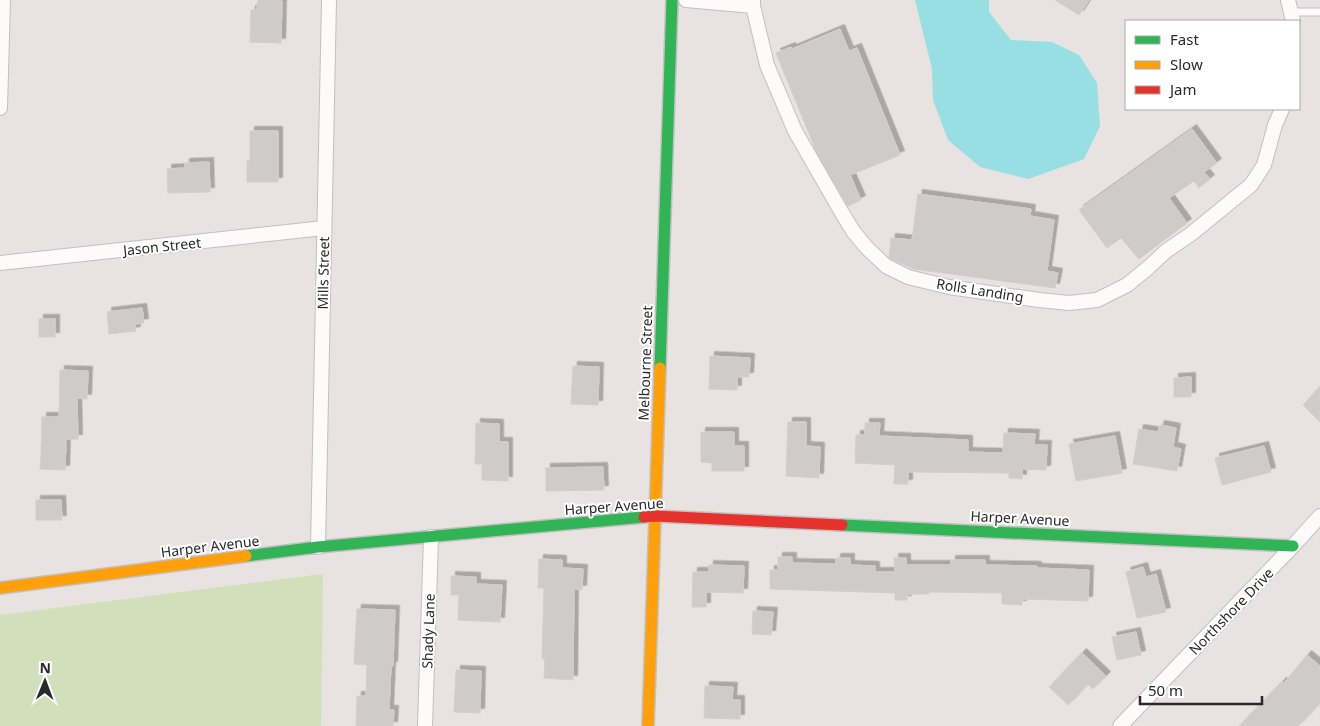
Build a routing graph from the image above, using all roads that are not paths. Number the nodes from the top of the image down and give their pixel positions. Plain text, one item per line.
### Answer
1 (3, 0) edge
2 (329, 0) edge
3 (672, 0) edge
4 (686, 0) edge
5 (753, 3) edge
6 (1291, 11) edge
7 (1320, 12) edge
8 (0, 91) edge
9 (0, 108) edge
10 (1282, 110) edge
11 (324, 228) junction
12 (0, 263) edge
13 (655, 516) junction
14 (1320, 516) edge
15 (431, 537) junction
16 (1293, 546) junction
17 (318, 547) junction
18 (0, 588) edge
19 (425, 726) edge
20 (648, 726) edge
21 (1120, 726) edge

1 - 8 street
2 - 11 street, Mills Street
3 - 13 street, Melbourne Street
4 - 5 street, Rolls Landing
5 - 10 street, Rolls Landing
6 - 7 lane
8 - 9 street
11 - 12 street, Jason Street
11 - 17 street, Mills Street
13 - 15 street, Harper Avenue
13 - 16 street, Harper Avenue
13 - 20 street, Melbourne Street
14 - 16 street, Northshore Drive
15 - 17 street, Harper Avenue
15 - 19 street, Shady Lane
16 - 21 street, Northshore Drive
17 - 18 street, Harper Avenue

